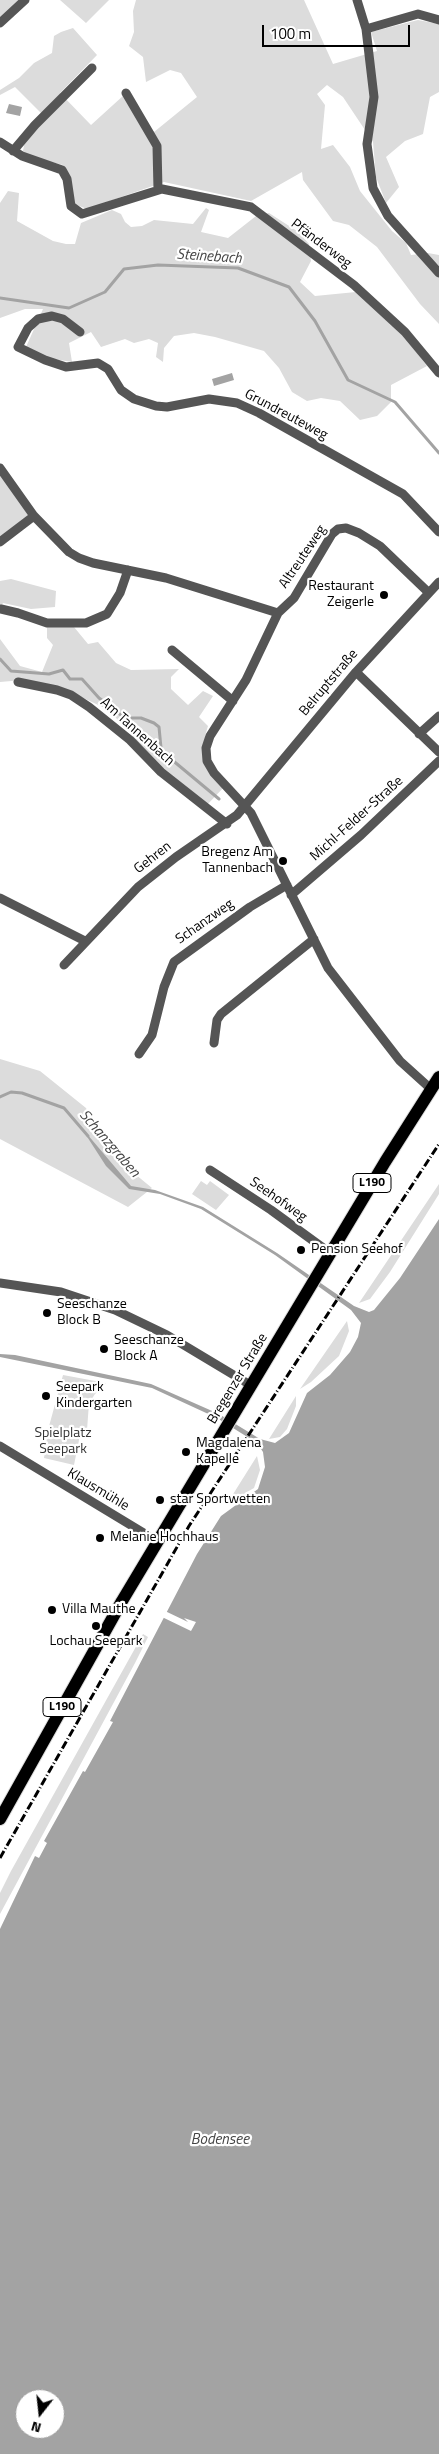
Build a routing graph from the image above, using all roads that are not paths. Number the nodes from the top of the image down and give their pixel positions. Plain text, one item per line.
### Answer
1 (25, 0) edge
2 (357, 0) edge
3 (439, 20) edge
4 (0, 23) edge
5 (366, 29) junction
6 (92, 68) dead end
7 (126, 93) dead end
8 (0, 142) edge
9 (13, 151) junction
10 (158, 190) junction
11 (439, 273) edge
12 (80, 332) dead end
13 (439, 373) edge
14 (0, 468) edge
15 (34, 516) junction
16 (439, 532) edge
17 (0, 542) edge
18 (128, 570) junction
19 (439, 582) edge
20 (429, 593) junction
21 (1, 609) edge
22 (278, 613) junction
23 (172, 650) dead end
24 (356, 672) junction
25 (18, 682) dead end
26 (232, 701) junction
27 (439, 716) edge
28 (419, 734) junction
29 (439, 752) edge
30 (439, 762) edge
31 (245, 806) junction
32 (227, 824) junction
33 (287, 885) junction
34 (291, 895) junction
35 (0, 898) edge
36 (314, 939) junction
37 (85, 941) junction
38 (64, 965) dead end
39 (214, 1043) dead end
40 (138, 1054) dead end
41 (439, 1077) edge
42 (431, 1089) junction
43 (210, 1170) dead end
44 (330, 1253) junction
45 (0, 1283) edge
46 (252, 1386) junction
47 (0, 1446) edge
48 (157, 1541) junction
49 (0, 1819) edge

1 - 4 street
2 - 5 street
3 - 5 street
5 - 11 street
6 - 9 street
7 - 10 street
8 - 9 street, Pfänderweg
9 - 10 street, Pfänderweg
10 - 13 street, Pfänderweg
12 - 16 street, Grundreuteweg
14 - 15 street
15 - 17 street
15 - 18 street
18 - 21 street
18 - 22 street
19 - 20 street, Belruptstraße
20 - 22 street, Altreuteweg
20 - 24 street, Belruptstraße
22 - 26 street
23 - 26 street
24 - 28 street
24 - 31 street, Belruptstraße
25 - 32 street, Am Tannenbach
26 - 31 street
27 - 28 street
28 - 29 street
30 - 34 street, Michl-Felder-Straße
31 - 32 street, Gehren
31 - 33 street
32 - 37 street, Gehren
33 - 34 street
33 - 40 street, Schanzweg
34 - 36 street
35 - 37 street
36 - 39 street
36 - 42 street
37 - 38 street, Gehren
41 - 42 main road, L190
42 - 44 main road, Bregenzer Straße / L190
43 - 44 street, Seehofweg
44 - 46 main road, Bregenzer Straße / L190
45 - 46 street
46 - 48 main road, Bregenzer Straße / L190
47 - 48 street, Klausmühle
48 - 49 main road, Bregenzer Straße / L190

